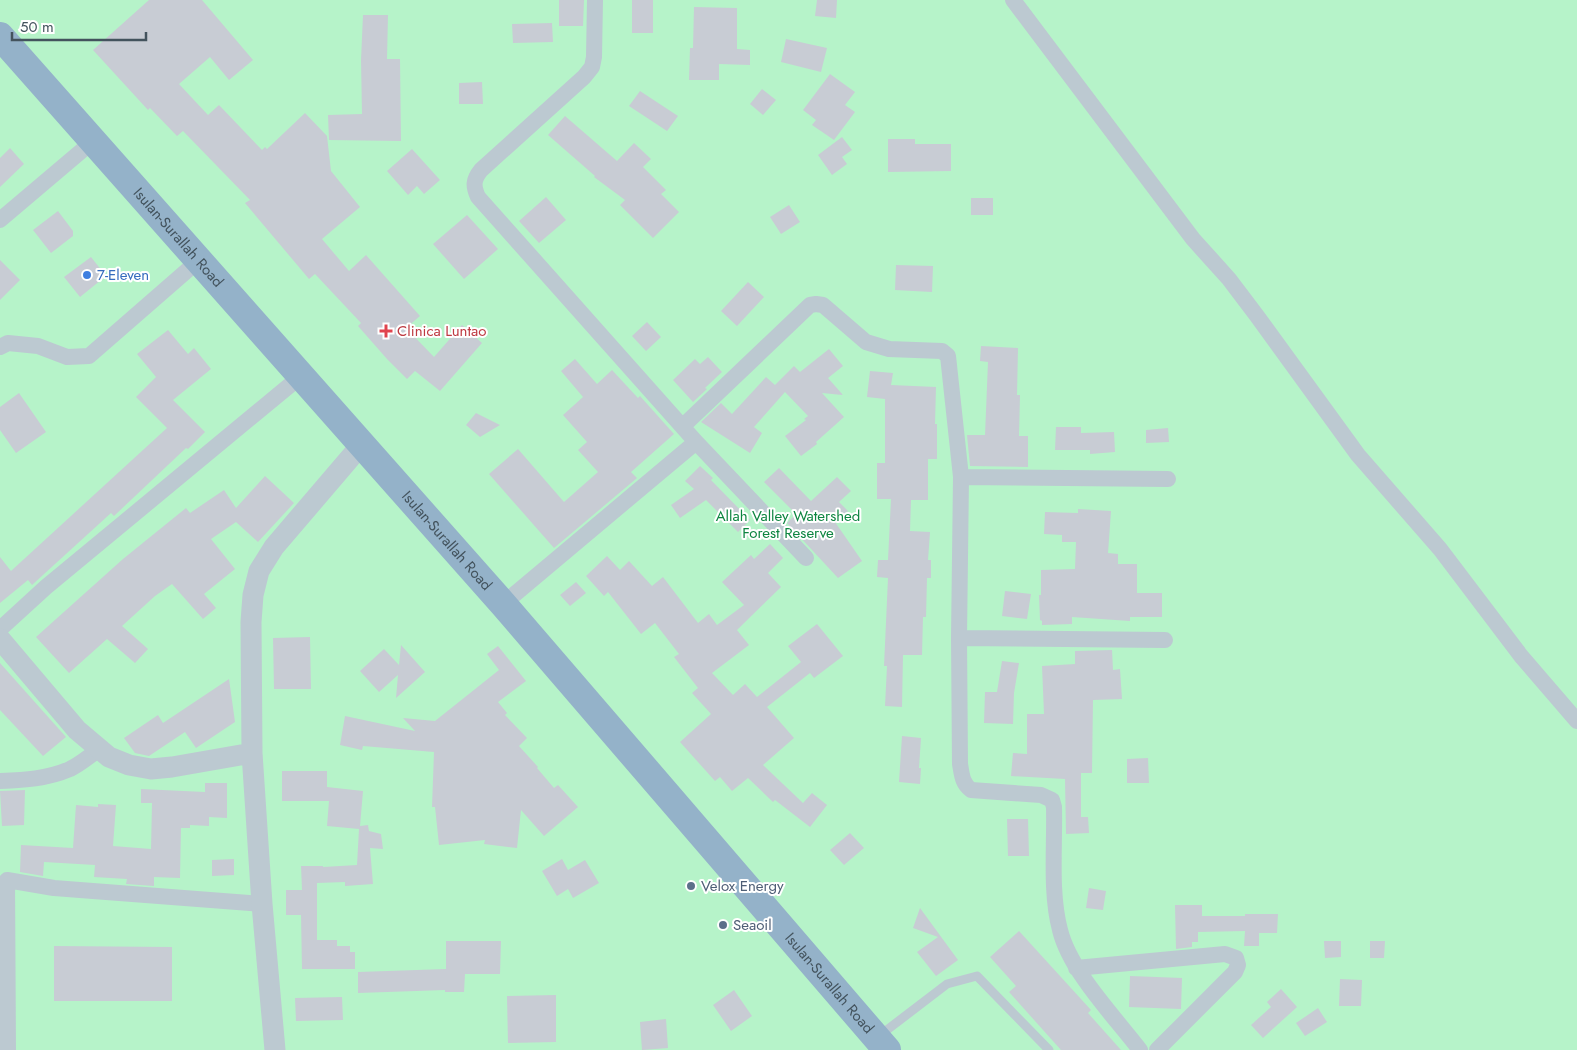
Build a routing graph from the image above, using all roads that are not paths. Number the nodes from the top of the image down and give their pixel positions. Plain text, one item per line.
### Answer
1 (595, 0) edge
2 (1013, 0) edge
3 (0, 36) edge
4 (92, 142) junction
5 (0, 220) edge
6 (198, 261) junction
7 (0, 347) edge
8 (301, 376) junction
9 (683, 426) junction
10 (696, 442) junction
11 (362, 444) junction
12 (960, 477) junction
13 (1168, 479) dead end
14 (806, 558) dead end
15 (503, 604) junction
16 (0, 629) edge
17 (959, 638) junction
18 (0, 639) edge
19 (1165, 640) dead end
20 (1577, 721) edge
21 (100, 749) junction
22 (252, 753) junction
23 (0, 781) edge
24 (4, 878) edge
25 (262, 904) junction
26 (1076, 968) junction
27 (882, 1044) edge
28 (8, 1050) edge
29 (275, 1050) edge
30 (1050, 1050) edge
31 (1140, 1050) edge
32 (1156, 1050) edge

1 - 9 street
2 - 20 street
3 - 4 highway, Isulan-Surallah Road
4 - 5 street
4 - 6 highway, Isulan-Surallah Road
6 - 7 street
6 - 8 highway, Isulan-Surallah Road
8 - 11 highway, Isulan-Surallah Road
8 - 16 street
9 - 10 street
9 - 12 street
10 - 14 street
10 - 15 street
11 - 15 highway, Isulan-Surallah Road
11 - 22 street
12 - 13 street
12 - 17 street
15 - 27 highway, Isulan-Surallah Road
17 - 19 street
17 - 26 street
18 - 21 street
21 - 22 street
21 - 23 street
22 - 25 street
24 - 25 street
24 - 28 street
25 - 29 street
26 - 31 street
26 - 32 street
27 - 30 lane

